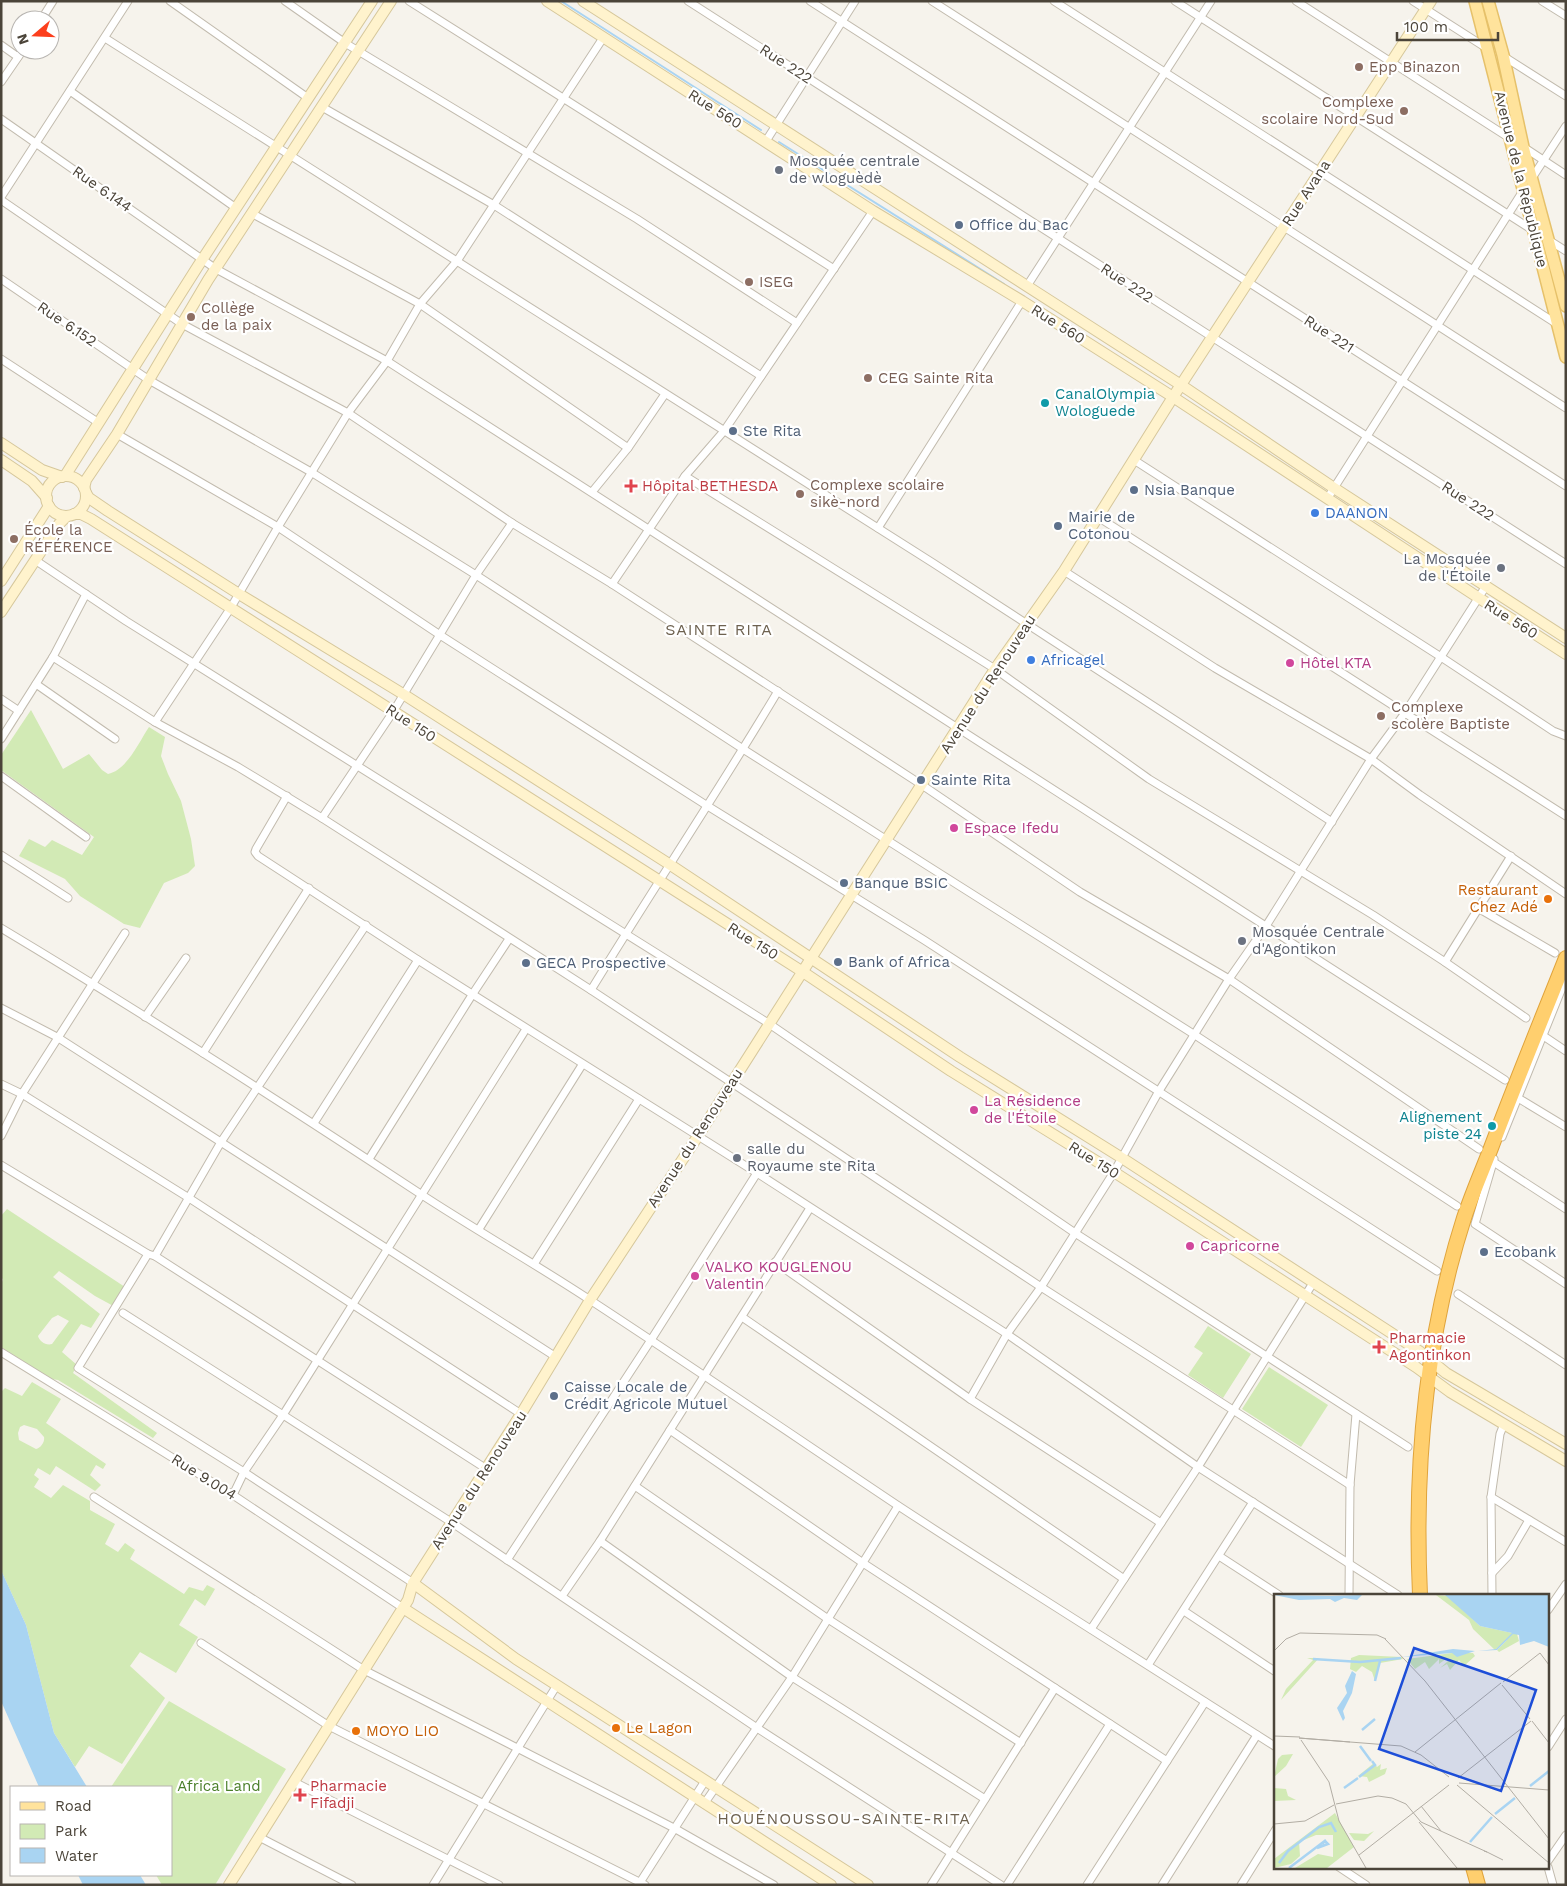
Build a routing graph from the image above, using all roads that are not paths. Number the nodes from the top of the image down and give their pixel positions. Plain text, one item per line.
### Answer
1 (128, 1) edge
2 (170, 1) edge
3 (285, 1) edge
4 (372, 1) edge
5 (391, 1) edge
6 (409, 1) edge
7 (546, 1) edge
8 (583, 1) edge
9 (688, 1) edge
10 (810, 1) edge
11 (856, 1) edge
12 (932, 1) edge
13 (1054, 1) edge
14 (1175, 1) edge
15 (1211, 1) edge
16 (1296, 1) edge
17 (1413, 1) edge
18 (1475, 1) edge
19 (1488, 1) edge
20 (1542, 1) edge
21 (1428, 5) edge
22 (1566, 16) edge
23 (1200, 18) junction
24 (842, 22) junction
25 (105, 38) junction
26 (603, 38) junction
27 (344, 43) junction
28 (1488, 49) junction
29 (358, 51) junction
30 (1503, 55) junction
31 (16, 60) edge
32 (1391, 62) junction
33 (1165, 72) junction
34 (807, 78) junction
35 (1, 82) edge
36 (70, 91) junction
37 (1566, 96) edge
38 (308, 98) junction
39 (564, 98) junction
40 (322, 107) junction
41 (1355, 118) junction
42 (1, 119) edge
43 (777, 125) junction
44 (1566, 126) edge
45 (1130, 128) junction
46 (1510, 138) junction
47 (766, 141) junction
48 (36, 143) junction
49 (276, 146) junction
50 (1523, 147) junction
51 (528, 152) junction
52 (290, 155) junction
53 (1543, 161) junction
54 (1320, 172) junction
55 (1566, 175) edge
56 (1532, 179) junction
57 (1093, 182) junction
58 (1523, 191) junction
59 (1, 198) edge
60 (494, 204) junction
61 (236, 208) junction
62 (873, 211) junction
63 (253, 214) junction
64 (1508, 215) junction
65 (1284, 227) junction
66 (1534, 231) junction
67 (1057, 238) junction
68 (1547, 239) junction
69 (1566, 251) edge
70 (202, 260) junction
71 (457, 261) junction
72 (216, 269) junction
73 (834, 269) junction
74 (1473, 270) junction
75 (1, 279) edge
76 (1248, 282) junction
77 (1027, 286) junction
78 (1022, 301) junction
79 (420, 304) junction
80 (1566, 306) edge
81 (167, 314) junction
82 (797, 323) junction
83 (182, 324) junction
84 (1558, 325) junction
85 (1438, 326) junction
86 (1212, 337) junction
87 (1566, 357) edge
88 (1, 359) edge
89 (387, 361) junction
90 (133, 369) junction
91 (761, 376) junction
92 (148, 380) junction
93 (1402, 381) junction
94 (1181, 385) junction
95 (665, 394) junction
96 (1173, 397) junction
97 (1566, 408) edge
98 (348, 413) junction
99 (99, 423) junction
100 (724, 431) junction
101 (117, 434) junction
102 (1367, 437) junction
103 (2, 446) edge
104 (628, 448) junction
105 (1, 460) edge
106 (1134, 460) junction
107 (312, 472) junction
108 (63, 476) junction
109 (685, 476) junction
110 (1566, 486) edge
111 (1334, 488) junction
112 (85, 490) junction
113 (592, 492) junction
114 (1327, 499) junction
115 (48, 502) junction
116 (70, 515) junction
117 (1098, 516) junction
118 (512, 523) junction
119 (278, 527) junction
120 (878, 528) junction
121 (650, 529) junction
122 (35, 560) junction
123 (1566, 564) edge
124 (1064, 571) junction
125 (476, 575) junction
126 (1, 581) edge
127 (612, 584) junction
128 (1486, 586) junction
129 (86, 594) junction
130 (239, 594) junction
131 (1479, 598) junction
132 (230, 609) junction
133 (1, 612) edge
134 (1026, 623) junction
135 (440, 635) junction
136 (1566, 638) edge
137 (1566, 654) edge
138 (53, 657) junction
139 (1441, 657) junction
140 (193, 663) junction
141 (995, 669) junction
142 (36, 684) junction
143 (778, 691) junction
144 (403, 694) junction
145 (1, 699) edge
146 (19, 711) junction
147 (393, 712) junction
148 (1405, 713) junction
149 (155, 722) junction
150 (959, 728) junction
151 (1566, 736) edge
152 (1, 739) edge
153 (115, 739) dead end
154 (744, 749) junction
155 (1370, 759) junction
156 (356, 766) junction
157 (1, 776) edge
158 (922, 784) junction
159 (287, 796) junction
160 (706, 805) junction
161 (1566, 816) edge
162 (322, 818) junction
163 (1332, 822) junction
164 (86, 838) dead end
165 (887, 840) junction
166 (1, 855) edge
167 (1512, 856) junction
168 (669, 864) junction
169 (1301, 870) junction
170 (659, 882) junction
171 (309, 888) junction
172 (1566, 894) edge
173 (851, 895) junction
174 (68, 898) dead end
175 (1478, 908) junction
176 (366, 925) junction
177 (1266, 926) junction
178 (1, 928) edge
179 (125, 933) dead end
180 (626, 934) junction
181 (509, 939) junction
182 (1560, 955) edge
183 (186, 958) dead end
184 (811, 959) junction
185 (418, 960) junction
186 (1445, 962) junction
187 (803, 972) junction
188 (1566, 978) edge
189 (1229, 979) junction
190 (92, 982) junction
191 (591, 990) junction
192 (472, 995) junction
193 (1, 1008) edge
194 (145, 1017) junction
195 (1526, 1018) dead end
196 (768, 1023) junction
197 (526, 1029) junction
198 (1195, 1035) junction
199 (1542, 1036) junction
200 (58, 1037) junction
201 (1566, 1051) edge
202 (203, 1053) junction
203 (960, 1057) junction
204 (582, 1064) junction
205 (951, 1071) junction
206 (1504, 1080) dead end
207 (731, 1082) junction
208 (1, 1084) edge
209 (258, 1086) junction
210 (1159, 1091) junction
211 (22, 1094) junction
212 (1518, 1098) junction
213 (639, 1099) junction
214 (314, 1123) junction
215 (1566, 1128) edge
216 (1, 1136) edge
217 (698, 1136) junction
218 (221, 1142) junction
219 (1479, 1149) dead end
220 (1122, 1158) junction
221 (369, 1159) junction
222 (1492, 1161) junction
223 (1, 1165) edge
224 (1114, 1172) junction
225 (757, 1173) junction
226 (423, 1195) junction
227 (189, 1198) junction
228 (1457, 1206) dead end
229 (810, 1208) junction
230 (1566, 1209) edge
231 (479, 1229) junction
232 (1075, 1233) junction
233 (389, 1249) junction
234 (152, 1255) junction
235 (775, 1262) junction
236 (534, 1264) junction
237 (1437, 1271) dead end
238 (1314, 1283) junction
239 (1566, 1284) edge
240 (1041, 1287) junction
241 (1458, 1294) dead end
242 (1305, 1296) junction
243 (590, 1300) junction
244 (352, 1306) junction
245 (123, 1313) dead end
246 (742, 1317) junction
247 (1007, 1334) junction
248 (651, 1340) junction
249 (1, 1352) edge
250 (556, 1357) junction
251 (1267, 1357) junction
252 (1430, 1359) junction
253 (318, 1360) junction
254 (1566, 1365) edge
255 (704, 1374) junction
256 (1428, 1376) junction
257 (970, 1400) junction
258 (1233, 1411) junction
259 (521, 1414) junction
260 (1356, 1414) junction
261 (283, 1415) junction
262 (1504, 1424) junction
263 (670, 1430) junction
264 (1566, 1444) edge
265 (1408, 1447) dead end
266 (1566, 1461) edge
267 (1198, 1467) junction
268 (485, 1468) junction
269 (244, 1472) junction
270 (635, 1486) junction
271 (1350, 1486) junction
272 (233, 1495) junction
273 (94, 1497) dead end
274 (1491, 1497) junction
275 (1253, 1502) junction
276 (898, 1506) junction
277 (1529, 1520) junction
278 (451, 1522) junction
279 (1161, 1523) junction
280 (600, 1541) junction
281 (1566, 1542) edge
282 (1219, 1556) junction
283 (506, 1560) junction
284 (863, 1563) junction
285 (1349, 1563) junction
286 (1492, 1573) junction
287 (1124, 1578) junction
288 (413, 1583) junction
289 (1566, 1584) edge
290 (1277, 1594) edge
291 (1349, 1594) edge
292 (1396, 1594) edge
293 (1420, 1594) edge
294 (1492, 1594) edge
295 (562, 1596) junction
296 (406, 1604) junction
297 (1550, 1607) edge
298 (1184, 1611) junction
299 (828, 1619) junction
300 (1091, 1629) junction
301 (201, 1643) dead end
302 (1148, 1665) junction
303 (364, 1670) junction
304 (1274, 1671) edge
305 (792, 1677) junction
306 (557, 1685) junction
307 (1055, 1688) junction
308 (547, 1701) junction
309 (1205, 1702) junction
310 (1566, 1720) edge
311 (1110, 1724) junction
312 (329, 1726) junction
313 (757, 1728) junction
314 (1257, 1735) junction
315 (1020, 1743) junction
316 (1550, 1744) edge
317 (1274, 1746) edge
318 (519, 1749) junction
319 (1167, 1761) junction
320 (705, 1781) junction
321 (294, 1782) junction
322 (715, 1787) junction
323 (695, 1798) junction
324 (985, 1799) junction
325 (704, 1804) junction
326 (484, 1805) junction
327 (674, 1828) junction
328 (1274, 1832) edge
329 (1566, 1835) edge
330 (259, 1837) junction
331 (951, 1853) junction
332 (1550, 1858) edge
333 (448, 1859) junction
334 (1340, 1868) edge
335 (1473, 1868) edge
336 (1548, 1868) edge
337 (641, 1884) edge
338 (1242, 1884) edge
339 (229, 1885) edge
340 (352, 1885) edge
341 (433, 1885) edge
342 (499, 1885) edge
343 (774, 1885) edge
344 (831, 1885) edge
345 (868, 1885) edge
346 (931, 1885) edge
347 (1001, 1885) edge
348 (1007, 1885) edge
349 (1087, 1885) edge
350 (1162, 1885) edge
351 (1366, 1885) edge
352 (1478, 1885) edge
353 (1553, 1885) edge

1 - 25 street
2 - 38 street
3 - 27 street
4 - 27 main road
5 - 29 main road
6 - 39 street
7 - 26 main road, Rue 560
8 - 43 main road, Rue 560
9 - 34 street, Rue 222
10 - 24 street, Rue 221
11 - 24 street
12 - 45 street
13 - 33 street
14 - 23 street
15 - 23 street
16 - 32 street
17 - 21 street
18 - 28 main road, Avenue de la République
19 - 30 main road, Avenue de la République
20 - 22 street
21 - 28 street
21 - 32 main road, Rue Avana
23 - 33 street
23 - 41 street
24 - 34 street
24 - 57 street, Rue 221
25 - 36 street
25 - 49 street
26 - 39 street
26 - 47 main road, Rue 560
27 - 29 street
27 - 38 main road
28 - 46 main road, Avenue de la République
29 - 40 main road
29 - 51 street
30 - 37 street
30 - 50 main road, Avenue de la République
31 - 35 street
32 - 41 main road, Rue Avana
32 - 46 street
33 - 45 street
33 - 54 street
34 - 43 street
34 - 67 street, Rue 222
36 - 48 street
36 - 61 street
38 - 49 main road
39 - 51 street
39 - 73 street
40 - 52 main road
40 - 60 street
41 - 54 main road, Rue Avana
41 - 64 street
42 - 48 street, Rue 6.144
43 - 47 street
43 - 77 main road, Rue 560
44 - 53 street
45 - 57 street
45 - 65 street
46 - 50 street
46 - 58 main road, Avenue de la République
47 - 62 main road, Rue 560
48 - 59 street
48 - 70 street, Rue 6.144
49 - 52 street
49 - 61 main road
50 - 53 street
50 - 56 main road, Avenue de la République
51 - 60 street
51 - 82 street
52 - 63 main road
52 - 71 street
53 - 55 street
53 - 56 street
54 - 65 main road, Rue Avana
54 - 74 street
56 - 68 main road, Avenue de la République
57 - 67 street
57 - 76 street, Rue 221
58 - 64 street
58 - 66 main road, Avenue de la République
59 - 81 street
60 - 71 street
60 - 91 street
61 - 70 main road
62 - 73 street
62 - 78 main road, Rue 560
63 - 72 main road
63 - 79 street
64 - 66 street
64 - 74 street
65 - 76 main road, Rue Avana
65 - 85 street
66 - 84 main road, Avenue de la République
67 - 77 street
67 - 86 street, Rue 222
68 - 69 street
68 - 80 main road, Avenue de la République
70 - 72 street, Rue 6.144
70 - 81 main road
71 - 79 street
71 - 95 street
72 - 83 main road
72 - 89 street, Rue 6.144
73 - 82 street
74 - 84 street
74 - 85 street
75 - 90 street, Rue 6.152
76 - 86 main road, Rue Avana
76 - 93 street, Rue 221
77 - 94 main road, Rue 560
78 - 96 main road, Rue 560
78 - 120 street
79 - 89 street
79 - 104 street
81 - 83 street
81 - 90 main road
82 - 91 street
83 - 92 main road
83 - 98 street
84 - 87 main road, Avenue de la République
85 - 93 street
85 - 97 street
86 - 94 main road, Rue Avana
86 - 102 street, Rue 222
88 - 99 street
89 - 98 street
89 - 113 street, Rue 6.144
90 - 92 street, Rue 6.152
90 - 99 main road
91 - 100 street
92 - 101 main road
92 - 107 street, Rue 6.152
93 - 102 street
93 - 110 street, Rue 221
94 - 96 main road, Rue Avana
94 - 111 main road, Rue 560
95 - 100 street
95 - 104 street
96 - 106 main road, Avenue du Renouveau
96 - 114 main road, Rue 560
98 - 107 street
98 - 118 street
99 - 108 main road
100 - 109 street
100 - 120 street
101 - 112 main road
101 - 119 street
102 - 111 street
102 - 123 street, Rue 222
103 - 108 main road
104 - 113 street
105 - 115 main road
106 - 117 main road, Avenue du Renouveau
106 - 139 street
107 - 119 street
107 - 125 street, Rue 6.152
108 - 112 main road
108 - 115 main road
109 - 121 street
109 - 141 street
111 - 114 street
111 - 128 main road, Rue 560
112 - 116 main road
112 - 130 main road, Rue 150
113 - 121 street, Rue 6.144
114 - 131 main road, Rue 560
115 - 116 main road
115 - 126 main road
116 - 122 main road
116 - 132 main road, Rue 150
117 - 124 main road, Avenue du Renouveau
117 - 148 street
118 - 125 street
118 - 127 street
119 - 130 street
119 - 135 street
120 - 134 street
121 - 127 street
121 - 150 street, Rue 6.144
122 - 129 street
122 - 133 main road
124 - 134 main road, Avenue du Renouveau
124 - 155 street
125 - 135 street
125 - 154 street, Rue 6.152
127 - 143 street
128 - 131 street
128 - 136 main road, Rue 560
129 - 138 street
129 - 140 street
130 - 132 street
130 - 144 main road, Rue 150
131 - 137 main road, Rue 560
131 - 139 street
132 - 140 street
132 - 147 main road, Rue 150
134 - 141 main road, Avenue du Renouveau
134 - 163 street
135 - 144 street
135 - 160 street
138 - 142 street
138 - 149 street
139 - 148 street
139 - 151 street
140 - 149 street
140 - 156 street
141 - 150 main road, Avenue du Renouveau
141 - 169 street
142 - 146 street
142 - 153 street
143 - 154 street
143 - 158 street
144 - 147 street
144 - 168 main road, Rue 150
145 - 146 street
146 - 152 street
147 - 156 street
147 - 170 main road, Rue 150
148 - 155 street
148 - 161 street
149 - 159 street
150 - 158 main road, Avenue du Renouveau
150 - 177 street, Rue 6.144
154 - 160 street
154 - 165 street, Rue 6.152
155 - 163 street
155 - 167 street
156 - 162 street
156 - 180 street
157 - 164 street
158 - 165 main road, Avenue du Renouveau
158 - 189 street
159 - 162 street
159 - 171 street
160 - 168 street
160 - 173 street
162 - 181 street
163 - 169 street
165 - 173 main road, Avenue du Renouveau
165 - 198 street, Rue 6.152
166 - 174 street
167 - 172 street
167 - 175 street
168 - 170 street
168 - 184 main road, Rue 150
169 - 177 street
169 - 186 street
170 - 180 street
170 - 187 main road, Rue 150
171 - 176 street
171 - 202 street
173 - 184 main road, Avenue du Renouveau
173 - 210 street
175 - 182 street
175 - 186 street
176 - 185 street
176 - 209 street
177 - 189 street
177 - 206 street, Rue 6.144
178 - 190 street
179 - 190 street
180 - 191 street
180 - 196 street
181 - 191 street
181 - 192 street
182 - 252 highway
183 - 194 street
184 - 187 main road, Avenue du Renouveau
184 - 203 main road, Rue 150
185 - 192 street
185 - 214 street
186 - 195 street
187 - 196 main road, Avenue du Renouveau
187 - 205 main road, Rue 150
188 - 199 street
189 - 198 street
189 - 219 street
190 - 194 street
190 - 200 street
191 - 207 street
192 - 197 street
192 - 221 street
193 - 200 street
194 - 202 street
196 - 207 main road, Avenue du Renouveau
196 - 232 street
197 - 204 street
197 - 226 street
198 - 210 street
198 - 228 street, Rue 6.152
199 - 201 street
199 - 212 street
200 - 211 street
200 - 218 street
202 - 209 street
203 - 205 main road
203 - 220 main road, Rue 150
204 - 213 street
204 - 231 street
205 - 224 main road, Rue 150
207 - 217 main road, Avenue du Renouveau
207 - 240 street
208 - 211 street
209 - 214 street
209 - 218 street
210 - 220 street
210 - 237 street
211 - 216 street
211 - 227 street
212 - 215 street
212 - 222 street
213 - 217 street
213 - 236 street
214 - 221 street
217 - 225 street
217 - 243 main road, Avenue du Renouveau
218 - 227 street
218 - 233 street
220 - 224 street
220 - 238 main road, Rue 150
221 - 226 street
222 - 230 street
222 - 239 street
223 - 234 street
224 - 232 street
224 - 242 main road, Rue 150
225 - 229 street
225 - 248 street
226 - 231 street
226 - 233 street
227 - 234 street
227 - 244 street
229 - 235 street
229 - 247 street
231 - 236 street
232 - 240 street
232 - 251 street
233 - 244 street
233 - 250 street
234 - 253 street
234 - 269 street, Rue 9.004
235 - 246 street
235 - 257 street
236 - 243 street
238 - 242 street
238 - 252 main road, Rue 150
240 - 247 street
240 - 258 street
241 - 254 street
242 - 251 street
242 - 256 main road, Rue 150
243 - 248 street
243 - 250 main road, Avenue du Renouveau
244 - 253 street
244 - 259 street
245 - 261 street
246 - 255 street
246 - 287 street
247 - 257 street
247 - 267 street
248 - 255 street
248 - 283 street
249 - 272 street, Rue 9.004
250 - 259 main road, Avenue du Renouveau
251 - 258 street
251 - 260 street
252 - 256 highway
252 - 264 main road, Rue 150
253 - 261 street
253 - 268 street
255 - 263 street
255 - 276 street
256 - 262 main road, Rue 150
256 - 293 highway
257 - 279 street
258 - 267 street
258 - 271 street
259 - 268 main road, Avenue du Renouveau
260 - 265 street
260 - 271 street
261 - 269 street
261 - 278 street
262 - 266 main road, Rue 150
262 - 274 street
263 - 270 street
263 - 284 street
267 - 275 street
267 - 279 street
268 - 278 main road, Avenue du Renouveau
269 - 272 street
269 - 288 street, Rue 9.004
270 - 280 street
270 - 299 street
271 - 285 street
272 - 296 street, Rue 9.004
273 - 303 street
274 - 277 street
274 - 286 street
275 - 282 street
275 - 285 street
276 - 284 street
276 - 300 street
277 - 281 street
277 - 286 street
278 - 283 street
278 - 288 main road, Avenue du Renouveau
279 - 287 street
280 - 295 street
280 - 305 street
282 - 290 street
282 - 298 street
283 - 295 street
284 - 299 street
284 - 307 street
285 - 291 street
285 - 292 street
286 - 294 street
287 - 300 street
288 - 296 main road, Avenue du Renouveau
288 - 306 main road
289 - 297 street
295 - 313 street
296 - 303 main road, Avenue du Renouveau
296 - 308 main road
298 - 302 street
298 - 304 street
299 - 305 street
299 - 315 street
300 - 302 street
301 - 312 street
302 - 309 street
303 - 312 main road, Avenue du Renouveau
303 - 318 street
305 - 313 street
305 - 324 street
306 - 308 street
306 - 320 main road
307 - 311 street
307 - 315 street
308 - 318 street
308 - 323 main road
309 - 314 street
309 - 319 street
310 - 316 street
311 - 319 street
311 - 348 street
312 - 321 main road, Avenue du Renouveau
312 - 326 street
313 - 322 street
313 - 331 street
314 - 317 street
314 - 350 street
315 - 324 street
318 - 326 street
318 - 327 street
319 - 349 street
320 - 322 main road
320 - 323 street
321 - 330 main road, Avenue du Renouveau
321 - 333 street
322 - 325 street
322 - 345 main road
323 - 325 main road
323 - 327 street
324 - 331 street
325 - 344 main road
326 - 333 street
326 - 337 street
327 - 337 street
327 - 343 street
328 - 338 street
329 - 332 street
330 - 339 main road, Avenue du Renouveau
330 - 340 street
331 - 346 street
331 - 347 street
333 - 341 street
333 - 342 street
334 - 351 street
335 - 352 highway
336 - 353 street

